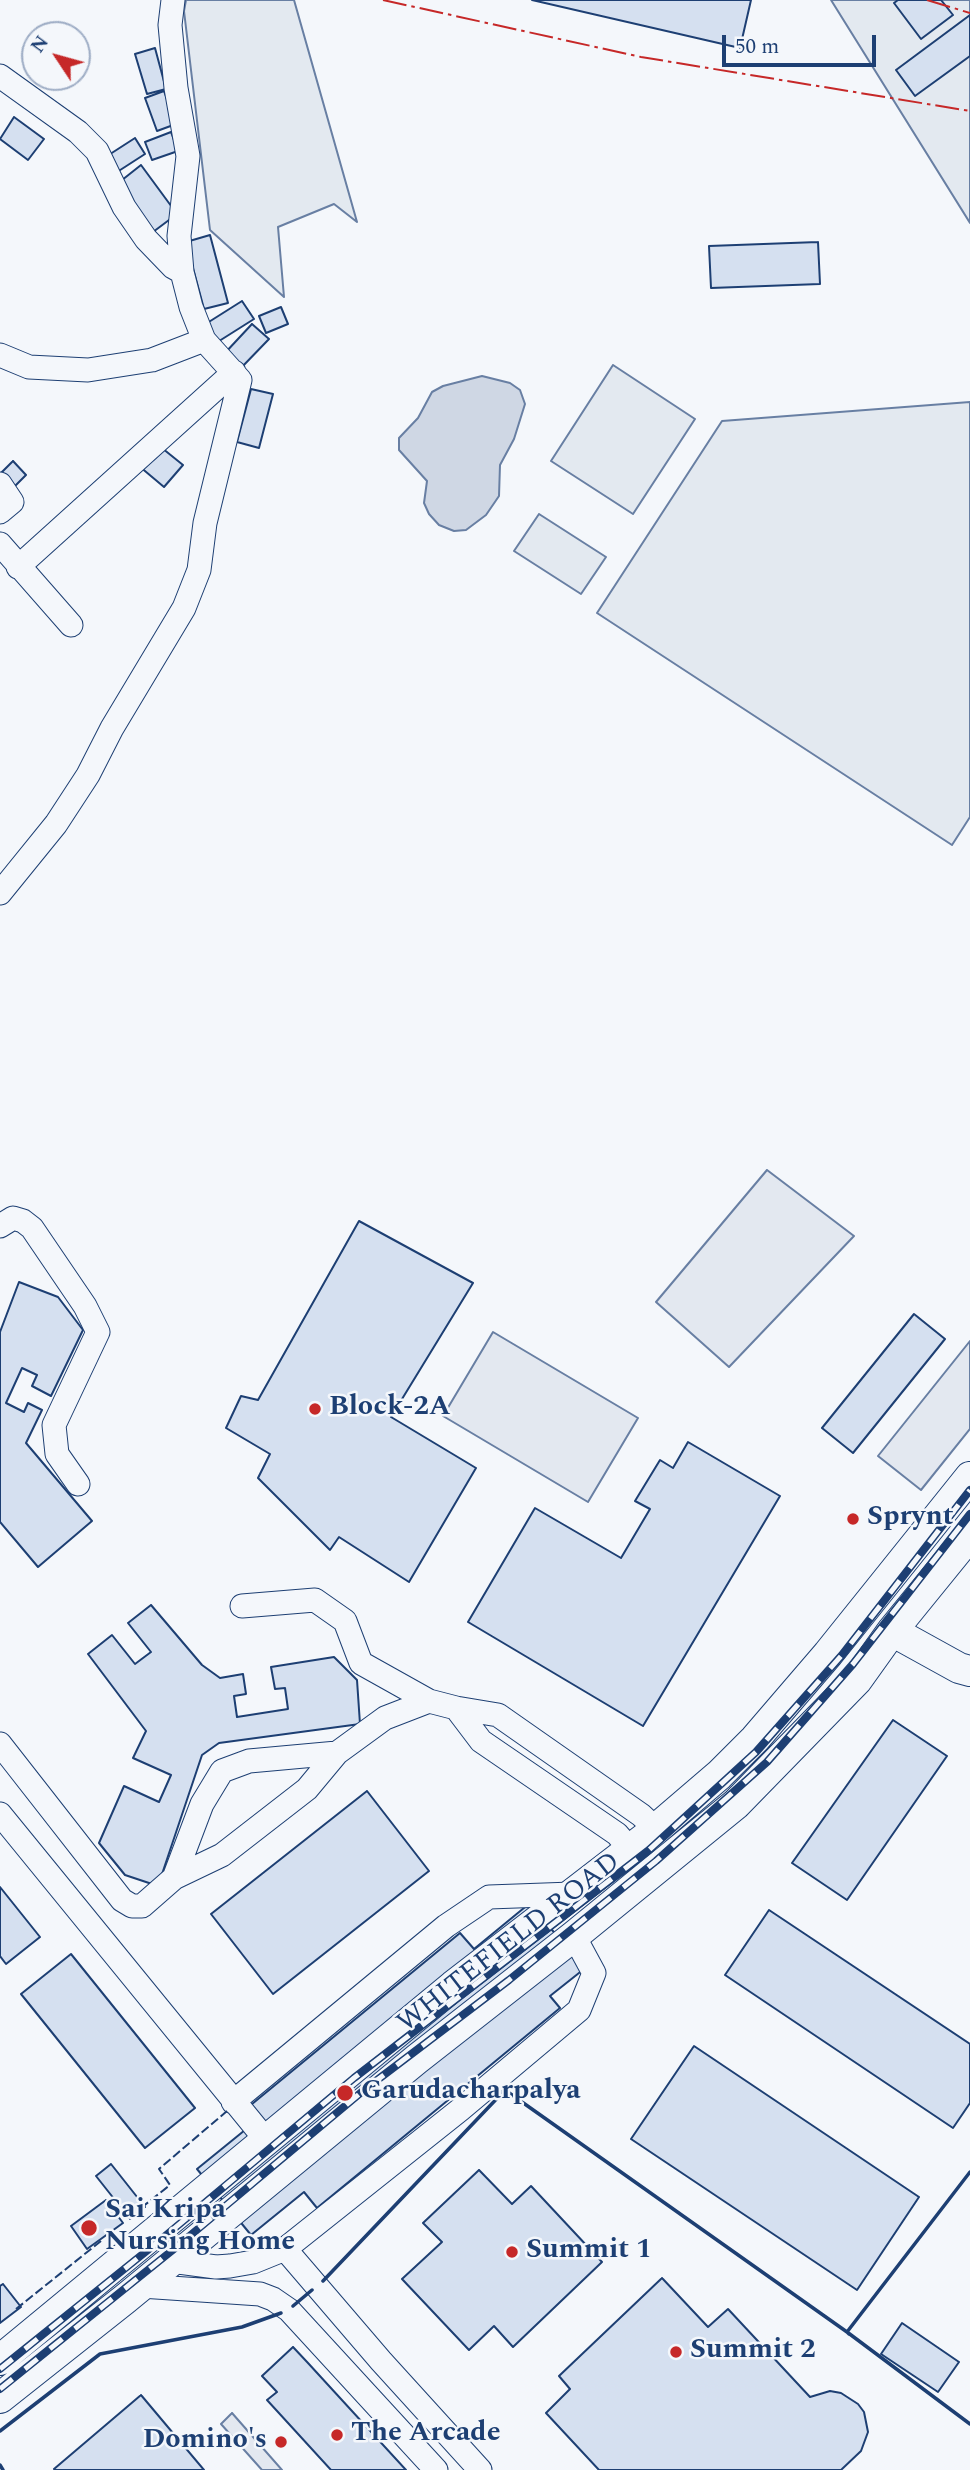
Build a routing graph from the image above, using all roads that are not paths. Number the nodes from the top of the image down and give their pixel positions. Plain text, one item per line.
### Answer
1 (173, 0) edge
2 (0, 76) edge
3 (182, 272) junction
4 (204, 340) junction
5 (0, 355) edge
6 (233, 372) junction
7 (0, 484) edge
8 (0, 512) edge
9 (0, 544) edge
10 (18, 567) junction
11 (71, 625) dead end
12 (0, 893) edge
13 (6, 1222) edge
14 (0, 1243) edge
15 (970, 1477) edge
16 (78, 1484) dead end
17 (970, 1535) edge
18 (242, 1606) dead end
19 (892, 1631) junction
20 (970, 1671) edge
21 (429, 1701) junction
22 (456, 1708) junction
23 (769, 1724) junction
24 (0, 1744) edge
25 (794, 1745) junction
26 (337, 1753) junction
27 (0, 1814) edge
28 (656, 1829) junction
29 (630, 1849) junction
30 (174, 1878) junction
31 (572, 1894) junction
32 (574, 1937) junction
33 (233, 2102) junction
34 (266, 2140) junction
35 (285, 2249) junction
36 (170, 2262) junction
37 (141, 2286) junction
38 (0, 2360) edge
39 (0, 2398) edge
40 (436, 2470) edge
41 (480, 2470) edge

1 - 3 street
2 - 3 street
3 - 4 street
4 - 5 street
4 - 6 street
6 - 10 street
6 - 12 street
7 - 8 street
9 - 10 street
10 - 11 street
13 - 14 street
13 - 16 street
15 - 23 main road, WHITEFIELD ROAD
17 - 19 main road
18 - 21 street
19 - 20 main road
19 - 25 main road, WHITEFIELD ROAD
21 - 22 street
21 - 26 street
22 - 28 street
22 - 29 street
23 - 25 main road
23 - 28 main road, WHITEFIELD ROAD
24 - 30 street
25 - 32 main road, WHITEFIELD ROAD
26 - 30 street
26 - 30 street
27 - 33 street
28 - 29 main road, WHITEFIELD ROAD
29 - 31 main road, WHITEFIELD ROAD
31 - 33 street
31 - 34 main road, WHITEFIELD ROAD
32 - 35 street
32 - 36 main road, WHITEFIELD ROAD
33 - 34 street
34 - 38 main road, WHITEFIELD ROAD
35 - 36 street
35 - 41 street
36 - 37 main road, WHITEFIELD ROAD
37 - 39 main road, WHITEFIELD ROAD
37 - 40 street

